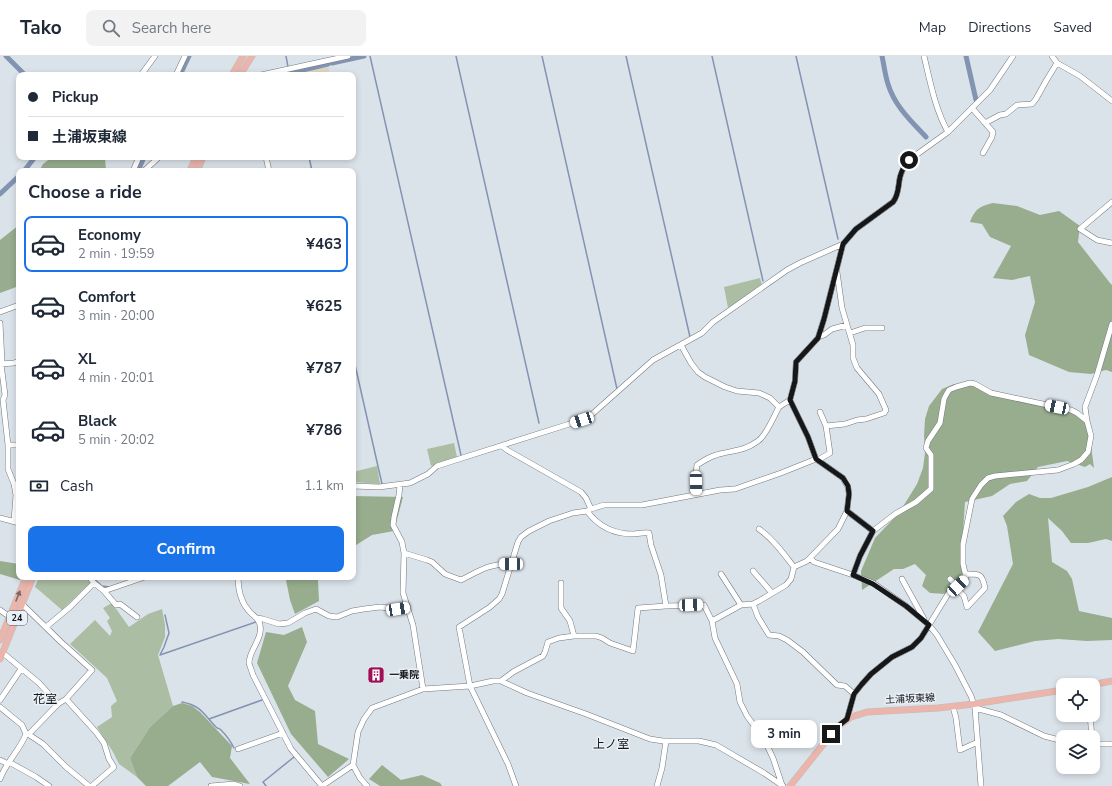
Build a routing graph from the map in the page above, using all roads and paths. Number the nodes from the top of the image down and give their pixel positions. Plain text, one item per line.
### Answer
1 (155, 56) edge
2 (185, 56) edge
3 (243, 56) edge
4 (252, 56) edge
5 (348, 56) edge
6 (924, 56) edge
7 (1052, 56) edge
8 (1011, 57) edge
9 (329, 58) edge
10 (1057, 63) junction
11 (143, 72) edge
12 (177, 72) edge
13 (239, 72) edge
14 (240, 72) edge
15 (274, 72) edge
16 (1112, 101) edge
17 (972, 108) junction
18 (985, 123) junction
19 (948, 132) junction
20 (983, 153) dead end
21 (135, 160) edge
22 (138, 160) edge
23 (156, 160) edge
24 (136, 164) junction
25 (134, 168) edge
26 (147, 168) edge
27 (1112, 202) edge
28 (1112, 243) edge
29 (843, 244) junction
30 (836, 268) junction
31 (16, 306) edge
32 (0, 312) edge
33 (0, 323) edge
34 (1112, 324) edge
35 (847, 325) junction
36 (882, 328) dead end
37 (850, 333) junction
38 (818, 336) junction
39 (682, 345) junction
40 (16, 361) edge
41 (0, 364) edge
42 (1, 400) edge
43 (790, 400) junction
44 (779, 407) junction
45 (820, 412) dead end
46 (1087, 421) junction
47 (826, 426) junction
48 (8, 445) junction
49 (16, 445) edge
50 (502, 446) junction
51 (817, 460) junction
52 (400, 485) junction
53 (356, 486) edge
54 (697, 494) junction
55 (16, 495) edge
56 (589, 510) junction
57 (847, 511) junction
58 (0, 518) edge
59 (16, 522) edge
60 (759, 529) dead end
61 (873, 531) junction
62 (404, 554) junction
63 (810, 558) junction
64 (511, 564) junction
65 (794, 567) junction
66 (753, 571) dead end
67 (721, 574) dead end
68 (965, 574) junction
69 (853, 575) junction
70 (902, 579) dead end
71 (950, 579) dead end
72 (25, 580) edge
73 (32, 580) edge
74 (92, 580) edge
75 (136, 580) edge
76 (238, 580) edge
77 (94, 583) junction
78 (561, 583) dead end
79 (957, 587) junction
80 (104, 591) junction
81 (772, 593) junction
82 (22, 604) junction
83 (753, 604) junction
84 (741, 605) junction
85 (666, 606) junction
86 (408, 607) junction
87 (0, 610) edge
88 (10, 617) junction
89 (137, 617) dead end
90 (258, 618) junction
91 (712, 621) junction
92 (927, 623) junction
93 (46, 627) junction
94 (574, 636) junction
95 (0, 640) edge
96 (3, 653) junction
97 (0, 659) edge
98 (21, 669) junction
99 (501, 681) junction
100 (1112, 683) edge
101 (1100, 684) edge
102 (470, 686) junction
103 (423, 689) junction
104 (1056, 691) edge
105 (854, 694) junction
106 (66, 698) junction
107 (0, 700) edge
108 (58, 704) junction
109 (953, 706) junction
110 (975, 706) junction
111 (0, 707) edge
112 (847, 719) junction
113 (283, 733) junction
114 (28, 734) junction
115 (1056, 739) edge
116 (666, 741) junction
117 (978, 742) junction
118 (1100, 744) edge
119 (1112, 744) edge
120 (238, 749) dead end
121 (0, 760) edge
122 (8, 763) junction
123 (353, 765) junction
124 (0, 779) edge
125 (782, 785) edge
126 (48, 786) edge
127 (89, 786) edge
128 (92, 786) edge
129 (211, 786) edge
130 (240, 786) edge
131 (367, 786) edge
132 (516, 786) edge
133 (657, 786) edge
134 (790, 786) edge
135 (981, 786) edge

1 - 11 street
2 - 12 street
3 - 13 main road
4 - 14 main road
5 - 9 street
6 - 19 street
7 - 10 street
8 - 17 street
9 - 15 street
10 - 16 street
10 - 18 street
17 - 18 street
17 - 19 street
18 - 20 street
19 - 29 street
21 - 24 street
22 - 24 street
23 - 26 street
24 - 25 street
27 - 28 street
29 - 30 street
29 - 39 street
30 - 35 street
30 - 38 street
31 - 32 street
33 - 41 street
34 - 46 street
35 - 37 street
35 - 38 street
36 - 37 street
37 - 47 street
38 - 43 street
39 - 44 street
39 - 50 street
40 - 41 street
41 - 42 street
42 - 48 street
43 - 44 street
43 - 51 street
44 - 54 street
45 - 47 street
46 - 61 street
46 - 68 street
47 - 51 street
48 - 49 street
48 - 55 street
50 - 52 street
50 - 56 street
51 - 54 street
51 - 57 street
52 - 53 street
52 - 62 street
54 - 56 street
56 - 64 street
56 - 85 street
57 - 61 street
57 - 63 street
58 - 59 street
60 - 65 street
61 - 69 street
62 - 64 street
62 - 86 street
63 - 65 street
63 - 69 street
64 - 102 street
65 - 81 street
66 - 81 street
67 - 84 street
68 - 79 street
68 - 79 street
69 - 92 street
70 - 92 street
71 - 79 street
88 -> 72 main road, 24
73 - 82 main road, 24
74 - 77 street
75 - 80 street
76 - 90 street
77 - 80 street
77 - 93 street
78 - 94 street
79 - 92 street
80 - 89 street
81 - 83 street
82 - 93 street
82 - 96 main road, 24
83 - 84 street
83 - 105 street
84 - 91 street
85 - 91 street
85 - 94 street
86 - 90 street
86 - 103 street
87 - 88 street
88 - 95 main road, 24
90 - 113 street
91 - 125 street
92 - 105 street
92 - 110 street
93 - 106 street
94 - 99 street
96 - 97 main road, 24
96 - 98 street
98 - 107 street
98 - 108 street
99 - 102 street
99 - 116 street
100 - 101 main road
102 - 103 street
102 - 132 street
103 - 123 street
104 - 110 main road, 土浦坂東線
105 - 112 street
106 - 108 street
106 - 128 street
108 - 114 street
109 - 110 main road, 土浦坂東線
109 - 112 main road, 土浦坂東線
109 - 117 street
110 - 115 street
110 - 117 street
111 - 114 street
112 - 134 main road, 土浦坂東線
113 - 120 street
113 - 123 street
114 - 122 street
114 - 127 street
116 - 125 street
116 - 133 street
117 - 135 street
118 - 119 street
121 - 122 street
122 - 124 street
122 - 126 street
123 - 131 street
129 - 130 street

